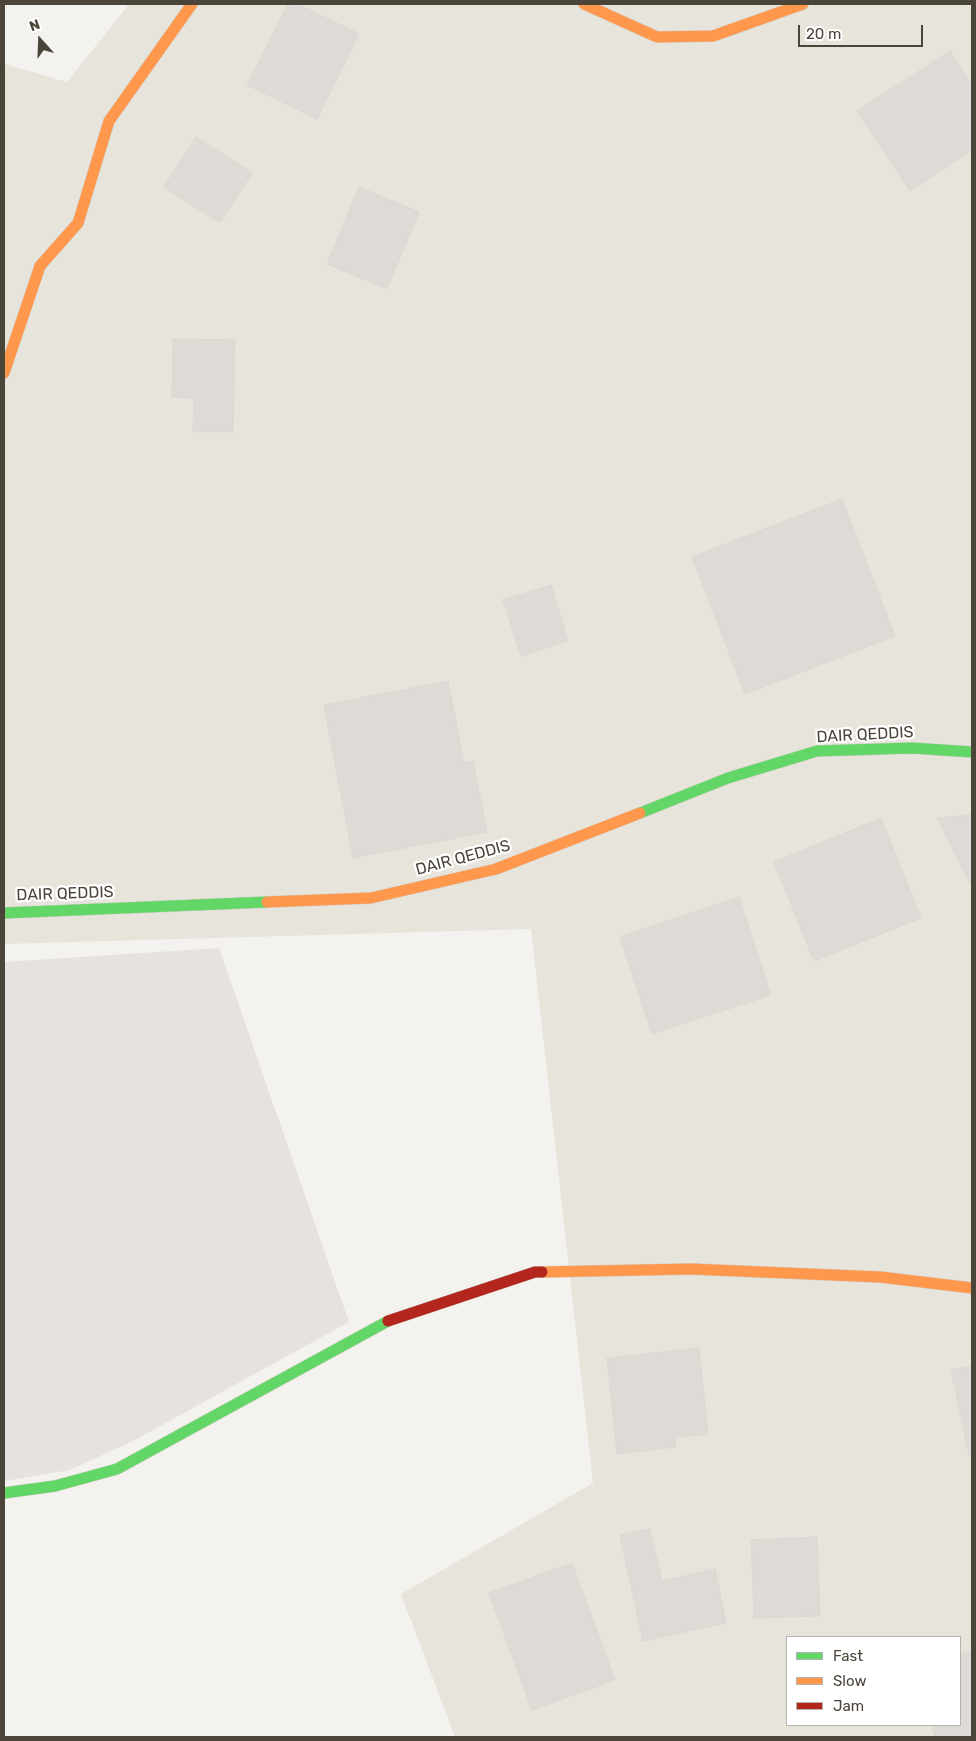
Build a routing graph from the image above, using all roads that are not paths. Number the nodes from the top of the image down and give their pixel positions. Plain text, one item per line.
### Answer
1 (192, 4) edge
2 (584, 4) edge
3 (803, 4) edge
4 (4, 373) edge
5 (972, 752) edge
6 (4, 913) edge
7 (972, 1288) edge
8 (4, 1494) edge

1 - 4 street
2 - 3 street
5 - 6 street, DAIR QEDDIS
7 - 8 street

